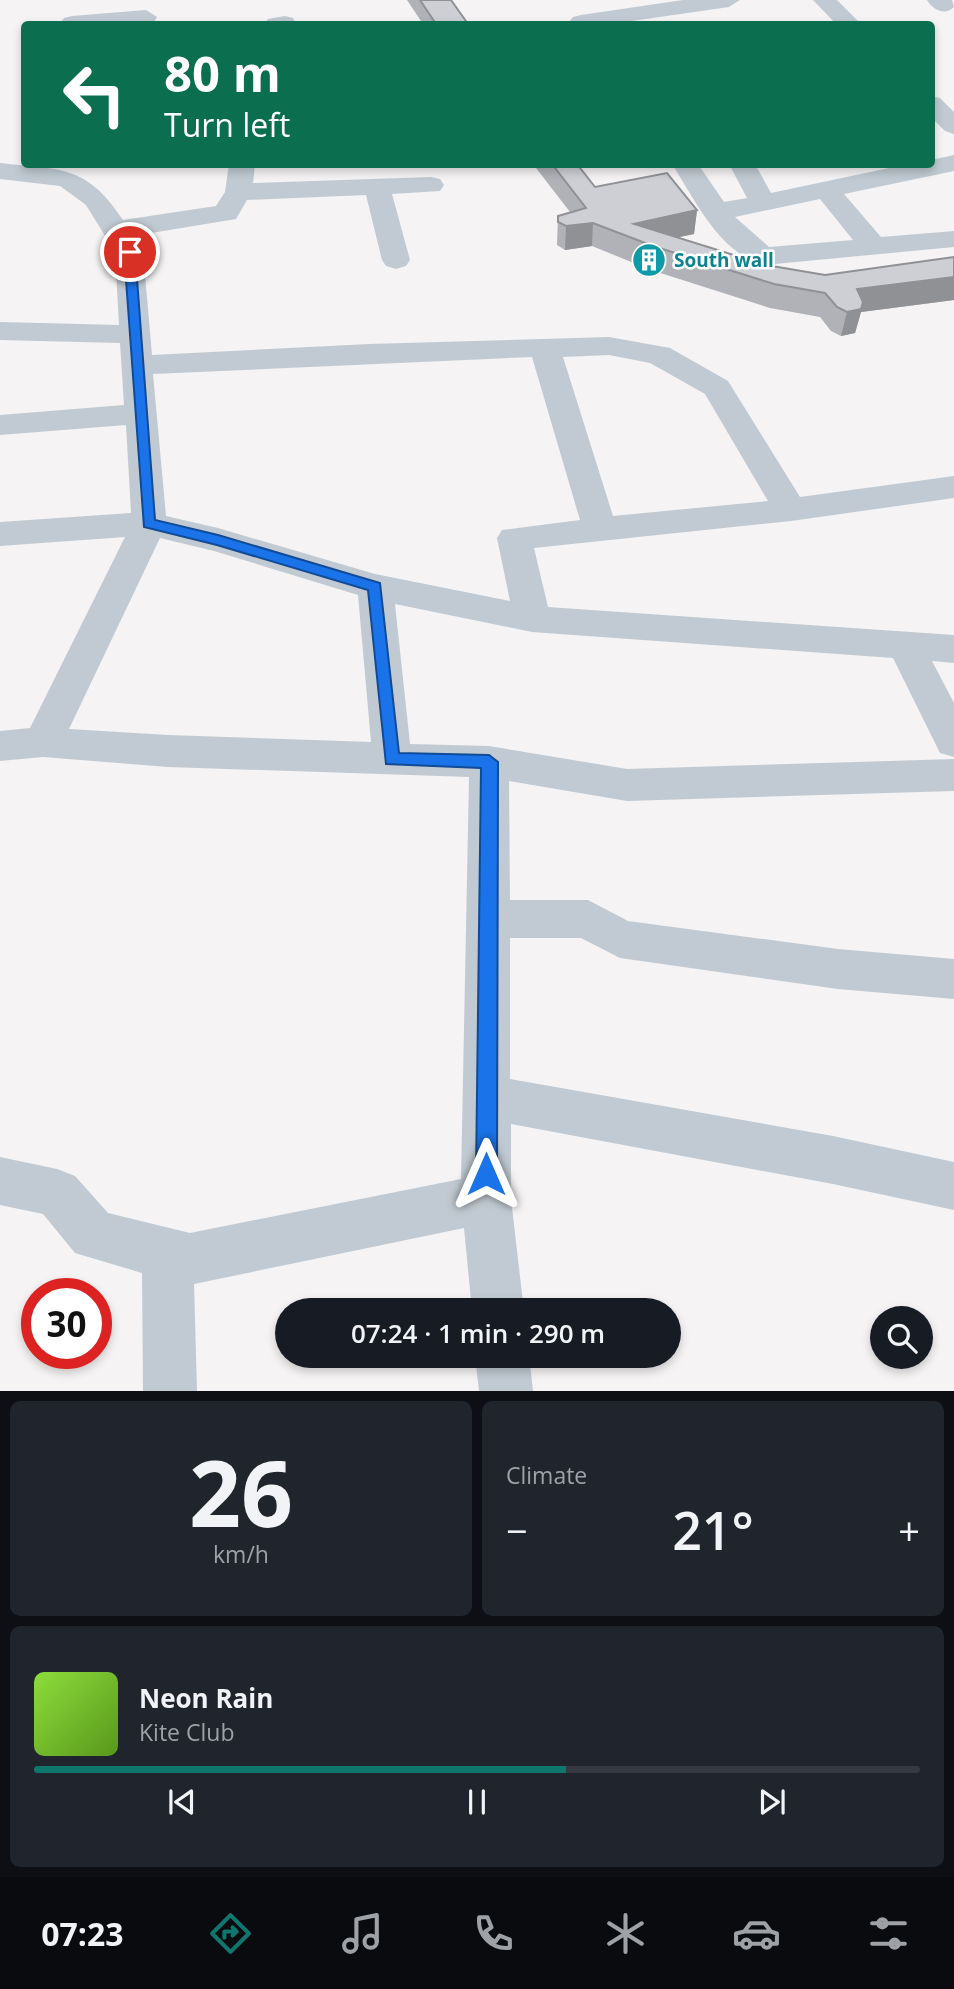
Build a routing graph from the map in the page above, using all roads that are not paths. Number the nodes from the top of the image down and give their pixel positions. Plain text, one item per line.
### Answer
1 (729, 0) edge
2 (836, 9) edge
3 (146, 14) edge
4 (576, 18) edge
5 (88, 21) edge
6 (820, 21) edge
7 (935, 107) edge
8 (954, 126) edge
9 (954, 163) edge
10 (935, 165) edge
11 (241, 168) edge
12 (688, 168) edge
13 (744, 168) edge
14 (910, 168) edge
15 (0, 171) edge
16 (71, 172) edge
17 (431, 185) dead end
18 (377, 187) junction
19 (826, 189) junction
20 (238, 192) junction
21 (763, 202) junction
22 (717, 212) junction
23 (115, 230) junction
24 (954, 239) edge
25 (874, 247) junction
26 (396, 260) dead end
27 (0, 331) edge
28 (545, 348) junction
29 (136, 350) junction
30 (141, 414) junction
31 (0, 425) edge
32 (954, 487) edge
33 (790, 510) junction
34 (149, 524) junction
35 (600, 529) junction
36 (0, 534) edge
37 (375, 587) junction
38 (532, 620) junction
39 (906, 646) junction
40 (954, 649) edge
41 (43, 741) junction
42 (954, 742) edge
43 (0, 747) edge
44 (392, 759) junction
45 (489, 762) junction
46 (954, 775) edge
47 (487, 919) junction
48 (954, 979) edge
49 (486, 1097) junction
50 (0, 1181) edge
51 (954, 1186) edge
52 (486, 1199) junction
53 (167, 1254) junction
54 (497, 1298) edge
55 (503, 1368) edge
56 (170, 1391) edge
57 (506, 1391) edge

1 - 4 street
2 - 6 street
3 - 5 street
7 - 8 street
9 - 10 street
11 - 20 street
12 - 22 street
13 - 21 street
14 - 19 street
15 - 16 street
16 - 23 street
17 - 18 street
18 - 20 street
18 - 26 street
19 - 21 street
19 - 25 street
20 - 23 street
21 - 22 street
22 - 25 street
23 - 29 street
24 - 25 street
27 - 29 street
28 - 29 street
28 - 33 street
28 - 35 street
29 - 30 street
30 - 31 street
30 - 34 street
32 - 33 street
33 - 35 street
34 - 36 street
34 - 37 street
34 - 41 street
35 - 38 street
37 - 38 street
37 - 44 street
38 - 39 street
39 - 40 street
39 - 42 street
41 - 43 street
41 - 44 street
44 - 45 street
45 - 46 street
45 - 47 street
47 - 48 street
47 - 49 street
49 - 51 street
49 - 52 street
50 - 53 street
52 - 53 street
52 - 54 street
53 - 56 street
55 - 57 street

